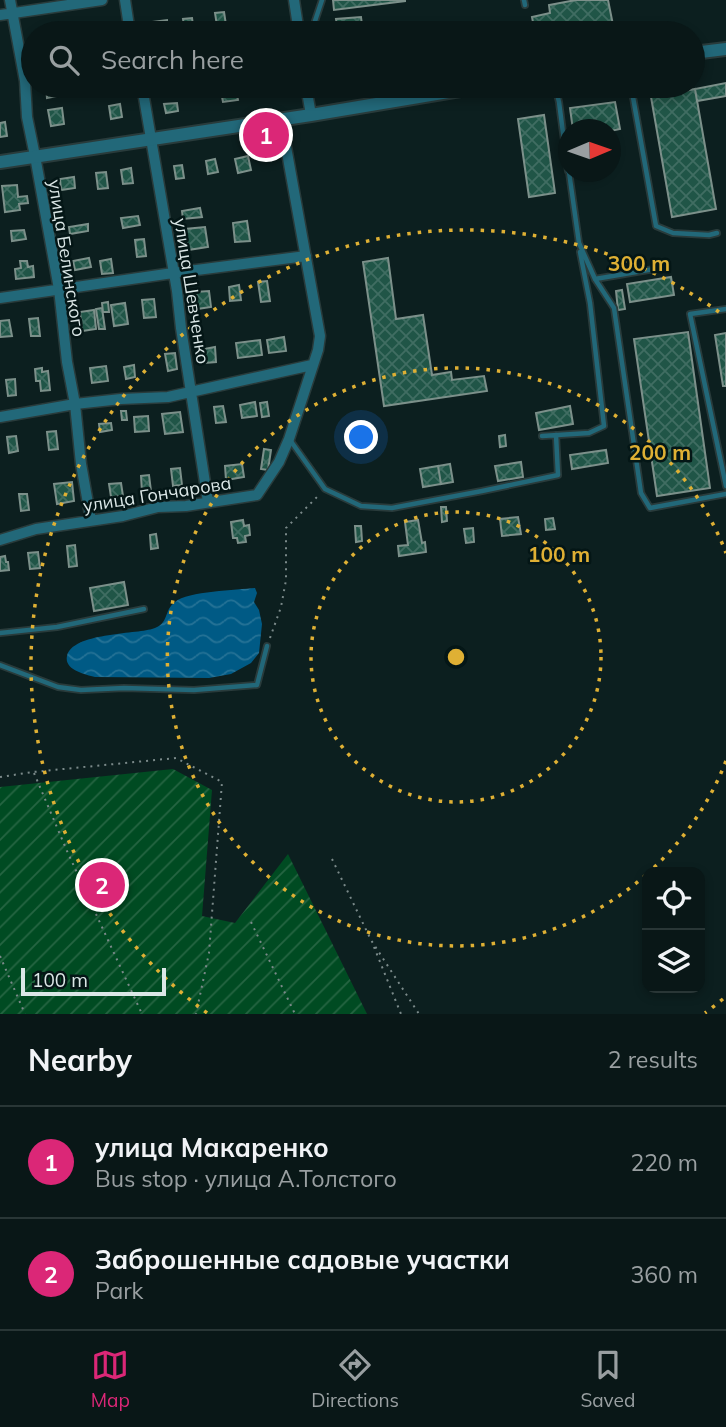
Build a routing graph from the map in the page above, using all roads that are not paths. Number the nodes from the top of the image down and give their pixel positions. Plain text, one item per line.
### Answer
1 (10, 0) edge
2 (103, 0) edge
3 (125, 0) edge
4 (294, 0) edge
5 (322, 0) edge
6 (12, 13) junction
7 (0, 15) edge
8 (128, 21) edge
9 (297, 21) edge
10 (315, 21) edge
11 (726, 49) edge
12 (705, 52) edge
13 (21, 60) edge
14 (26, 98) edge
15 (144, 98) edge
16 (308, 98) edge
17 (412, 98) edge
18 (558, 98) edge
19 (633, 98) edge
20 (311, 115) junction
21 (281, 119) junction
22 (561, 119) edge
23 (152, 139) junction
24 (35, 156) junction
25 (0, 162) edge
26 (571, 182) edge
27 (718, 233) dead end
28 (579, 243) junction
29 (306, 256) junction
30 (660, 268) dead end
31 (173, 273) junction
32 (596, 279) junction
33 (59, 289) junction
34 (0, 298) edge
35 (726, 309) edge
36 (312, 365) junction
37 (192, 392) junction
38 (75, 404) junction
39 (0, 417) edge
40 (556, 435) junction
41 (541, 436) dead end
42 (289, 439) junction
43 (726, 486) edge
44 (726, 494) edge
45 (208, 502) junction
46 (91, 520) junction
47 (0, 540) edge
48 (144, 609) dead end
49 (0, 633) edge
50 (267, 646) road end
51 (0, 665) edge

1 - 6 street, улица Белинского
2 - 6 street
3 - 8 street
4 - 9 street
5 - 10 lane
6 - 7 street
6 - 13 street, улица Белинского
11 - 12 street
14 - 24 street, улица Белинского
15 - 23 street, улица Шевченко
16 - 20 street
17 - 20 street
18 - 22 lane
19 - 27 lane
20 - 21 street
21 - 23 street
21 - 29 street
23 - 24 street
23 - 31 street, улица Шевченко
24 - 25 street
24 - 33 street, улица Белинского
26 - 28 lane
28 - 32 lane
28 - 40 lane
29 - 31 street
29 - 36 street
30 - 32 lane
31 - 33 street
31 - 37 street, улица Шевченко
32 - 44 lane
33 - 34 street
33 - 38 street, улица Белинского
35 - 43 lane
36 - 37 street
36 - 42 street
37 - 38 street
37 - 45 street, улица Шевченко
38 - 39 street
38 - 46 street, улица Белинского
40 - 41 lane
40 - 42 lane
42 - 45 street, улица Гончарова
45 - 46 street, улица Гончарова
46 - 47 street, улица Гончарова
48 - 49 lane
50 - 51 lane

